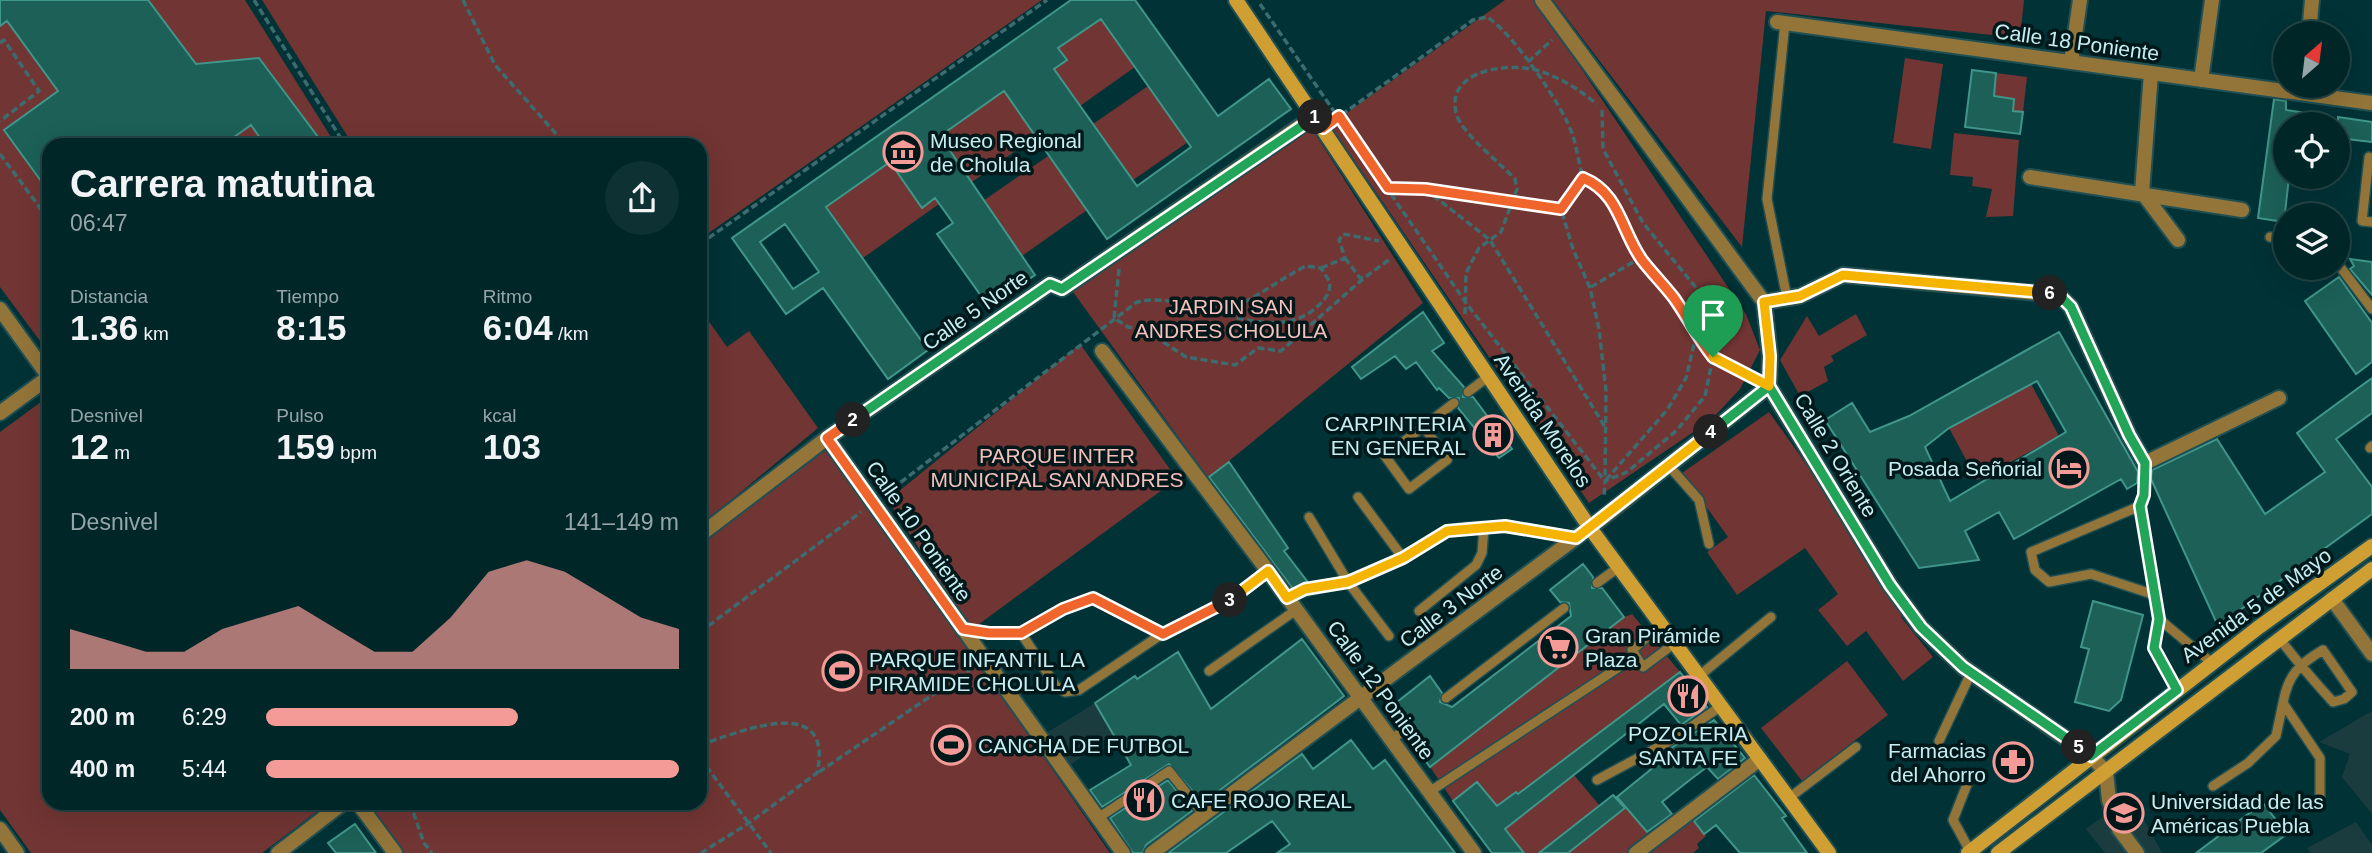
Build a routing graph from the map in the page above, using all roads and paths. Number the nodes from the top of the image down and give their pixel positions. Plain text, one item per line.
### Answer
1 (254, 0) edge
2 (463, 0) edge
3 (1048, 0) edge
4 (1236, 0) edge
5 (1258, 0) edge
6 (1542, 0) edge
7 (2080, 0) edge
8 (2212, 0) edge
9 (2312, 0) edge
10 (2310, 21) edge
11 (1781, 22) joint
12 (1564, 30) junction
13 (0, 43) edge
14 (1528, 62) junction
15 (2071, 62) junction
16 (1532, 69) junction
17 (2151, 73) junction
18 (2201, 80) junction
19 (2273, 87) edge
20 (2345, 98) edge
21 (2372, 103) edge
22 (1339, 116) junction
23 (0, 121) edge
24 (1319, 122) junction
25 (341, 138) edge
26 (560, 138) edge
27 (0, 154) edge
28 (2369, 156) dead end
29 (2030, 177) dead end
30 (1583, 178) junction
31 (1388, 188) junction
32 (1425, 189) junction
33 (2141, 192) junction
34 (1512, 203) junction
35 (1561, 209) junction
36 (2242, 210) dead end
37 (42, 211) edge
38 (2372, 222) edge
39 (2270, 237) dead end
40 (2273, 237) edge
41 (707, 239) edge
42 (1490, 240) junction
43 (2178, 240) dead end
44 (1122, 248) junction
45 (1403, 248) junction
46 (1345, 258) junction
47 (1640, 258) junction
48 (1321, 268) junction
49 (1364, 278) junction
50 (2350, 280) edge
51 (1591, 288) junction
52 (1787, 298) junction
53 (1764, 302) junction
54 (1466, 303) junction
55 (1316, 308) junction
56 (0, 309) edge
57 (2372, 309) edge
58 (1213, 313) junction
59 (1321, 316) junction
60 (1114, 318) junction
61 (1465, 323) dead end
62 (1696, 336) junction
63 (1102, 351) dead end
64 (1713, 357) junction
65 (42, 367) edge
66 (1489, 376) junction
67 (42, 382) edge
68 (1769, 386) junction
69 (1468, 391) dead end
70 (2279, 398) dead end
71 (1454, 403) dead end
72 (0, 413) edge
73 (1424, 427) junction
74 (1605, 428) junction
75 (827, 438) junction
76 (2145, 463) junction
77 (1669, 466) junction
78 (1605, 481) junction
79 (1358, 497) dead end
80 (874, 503) junction
81 (2140, 506) junction
82 (1309, 517) dead end
83 (1596, 523) junction
84 (1484, 528) junction
85 (707, 530) edge
86 (1576, 538) junction
87 (1709, 544) dead end
88 (2372, 546) edge
89 (1403, 558) junction
90 (1619, 566) junction
91 (2372, 569) edge
92 (1268, 571) junction
93 (1348, 582) junction
94 (1597, 583) dead end
95 (2155, 595) junction
96 (2332, 599) junction
97 (1291, 604) junction
98 (1564, 608) dead end
99 (1419, 611) dead end
100 (1771, 617) dead end
101 (2159, 619) junction
102 (1661, 625) junction
103 (707, 627) edge
104 (963, 629) junction
105 (1021, 633) junction
106 (1163, 634) junction
107 (1389, 636) dead end
108 (2278, 638) junction
109 (1675, 643) junction
110 (2372, 654) edge
111 (1636, 656) junction
112 (985, 660) junction
113 (2212, 663) junction
114 (2299, 664) junction
115 (1209, 671) dead end
116 (1971, 673) junction
117 (1699, 676) junction
118 (2177, 690) junction
119 (1446, 698) dead end
120 (1362, 699) junction
121 (2283, 703) junction
122 (1721, 706) junction
123 (1939, 741) dead end
124 (707, 743) edge
125 (1856, 747) dead end
126 (2091, 756) junction
127 (1760, 759) junction
128 (707, 767) edge
129 (2106, 772) junction
130 (817, 773) junction
131 (1598, 780) dead end
132 (1968, 782) dead end
133 (2213, 786) dead end
134 (1429, 792) junction
135 (2320, 797) dead end
136 (1789, 798) junction
137 (334, 810) edge
138 (363, 810) edge
139 (412, 810) edge
140 (1204, 815) junction
141 (1098, 818) junction
142 (749, 824) junction
143 (0, 829) edge
144 (1969, 852) edge
145 (17, 853) edge
146 (278, 853) edge
147 (394, 853) edge
148 (432, 853) edge
149 (701, 853) edge
150 (771, 853) edge
151 (1123, 853) edge
152 (1152, 853) edge
153 (1474, 853) edge
154 (1636, 853) edge
155 (1829, 853) edge
156 (1998, 853) edge
157 (2137, 853) edge

1 - 25 path
2 - 26 path
3 - 41 path
4 - 24 main road, Avenida Morelos
5 - 22 path
6 - 12 street, Calle 2 Oriente
7 - 15 street
8 - 18 street
9 - 10 street
11 - 15 street, Calle 18 Poniente
11 - 52 lane
12 - 14 path
12 - 53 street, Calle 2 Oriente
13 - 23 path
14 - 16 path
14 - 22 path
15 - 17 street, Calle 18 Poniente
16 - 30 path
16 - 34 path
16 - 64 path
17 - 18 street, Calle 18 Poniente
17 - 33 street
18 - 19 street, Calle 18 Poniente
20 - 21 street, Calle 18 Poniente
22 - 24 path
22 - 31 path
24 - 44 street, Calle 5 Norte
24 - 45 main road, Avenida Morelos
27 - 37 path
28 - 38 lane
29 - 33 street
30 - 35 path
30 - 47 path
31 - 32 path
31 - 54 path
32 - 34 path
32 - 42 path
33 - 36 street
33 - 43 street
34 - 35 path
34 - 42 path
35 - 51 path
39 - 40 lane
42 - 54 path
42 - 74 path
44 - 60 path
44 - 75 street, Calle 5 Norte
45 - 46 path
45 - 49 path
45 - 66 main road, Avenida Morelos
46 - 48 path
46 - 49 path
47 - 51 path
47 - 62 path
48 - 55 path
48 - 58 path
49 - 59 path
50 - 57 lane
51 - 74 path
52 - 53 street
52 - 76 street
53 - 68 street, Calle 2 Oriente
54 - 61 path
54 - 78 path
55 - 58 path
55 - 59 path
56 - 65 street
58 - 60 path
59 - 60 path
60 - 80 path
62 - 64 path
62 - 78 path
63 - 92 street, Calle 12 Poniente
64 - 68 path
64 - 78 path
66 - 69 lane
66 - 83 main road, Avenida Morelos
67 - 72 street
68 - 77 street, Calle 3 Norte
68 - 116 street, Calle 2 Oriente
70 - 76 street
71 - 73 lane
73 - 73 lane
74 - 78 path
75 - 80 street, Calle 10 Poniente
75 - 85 street, Calle 5 Norte
76 - 81 lane
77 - 83 street, Calle 3 Norte
77 - 87 lane
78 - 83 path
79 - 89 lane
80 - 103 path
80 - 104 street, Calle 10 Poniente
81 - 95 lane
81 - 95 lane
82 - 93 lane
83 - 86 street, Calle 3 Norte
83 - 90 main road, Avenida Morelos
84 - 86 lane
84 - 89 lane
84 - 99 lane
86 - 120 street, Calle 3 Norte
88 - 113 main road, Avenida 5 de Mayo
89 - 93 lane
90 - 94 lane
90 - 102 main road, Avenida Morelos
91 - 96 main road, Avenida 5 de Mayo
92 - 97 street, Calle 12 Poniente
92 - 106 lane
93 - 97 lane
93 - 107 lane
95 - 101 lane
96 - 108 main road, Avenida 5 de Mayo
96 - 110 street
97 - 115 lane
97 - 120 street, Calle 12 Poniente
98 - 119 lane
100 - 117 lane
101 - 113 lane
101 - 118 lane
102 - 109 main road, Avenida Morelos
102 - 111 lane
104 - 105 lane
104 - 112 street, Calle 10 Poniente
105 - 106 lane
105 - 106 lane
108 - 114 lane
108 - 129 main road, Avenida 5 de Mayo
109 - 111 lane
109 - 117 main road, Avenida Morelos
111 - 134 lane
112 - 130 path
112 - 141 street, Calle 10 Poniente
113 - 118 main road, Avenida 5 de Mayo
114 - 114 lane
114 - 121 lane
116 - 123 lane
116 - 126 street, Calle 2 Oriente
117 - 122 main road, Avenida Morelos
118 - 126 main road, Avenida 5 de Mayo
120 - 134 street, Calle 12 Poniente
120 - 140 street, Calle 3 Norte
121 - 133 lane
121 - 135 lane
122 - 127 main road, Avenida Morelos
122 - 131 lane
124 - 130 path
125 - 136 lane
126 - 129 street, Calle 2 Oriente
126 - 144 main road, Avenida 5 de Mayo
127 - 136 main road, Avenida Morelos
127 - 154 street
128 - 142 path
129 - 156 main road, Avenida 5 de Mayo
129 - 157 street
130 - 142 path
132 - 144 lane
134 - 153 street, Calle 12 Poniente
136 - 155 main road, Avenida Morelos
137 - 146 street
138 - 147 street
139 - 148 path
140 - 141 lane
140 - 152 street, Calle 3 Norte
141 - 151 street, Calle 10 Poniente
142 - 149 path
142 - 150 path
143 - 145 street

